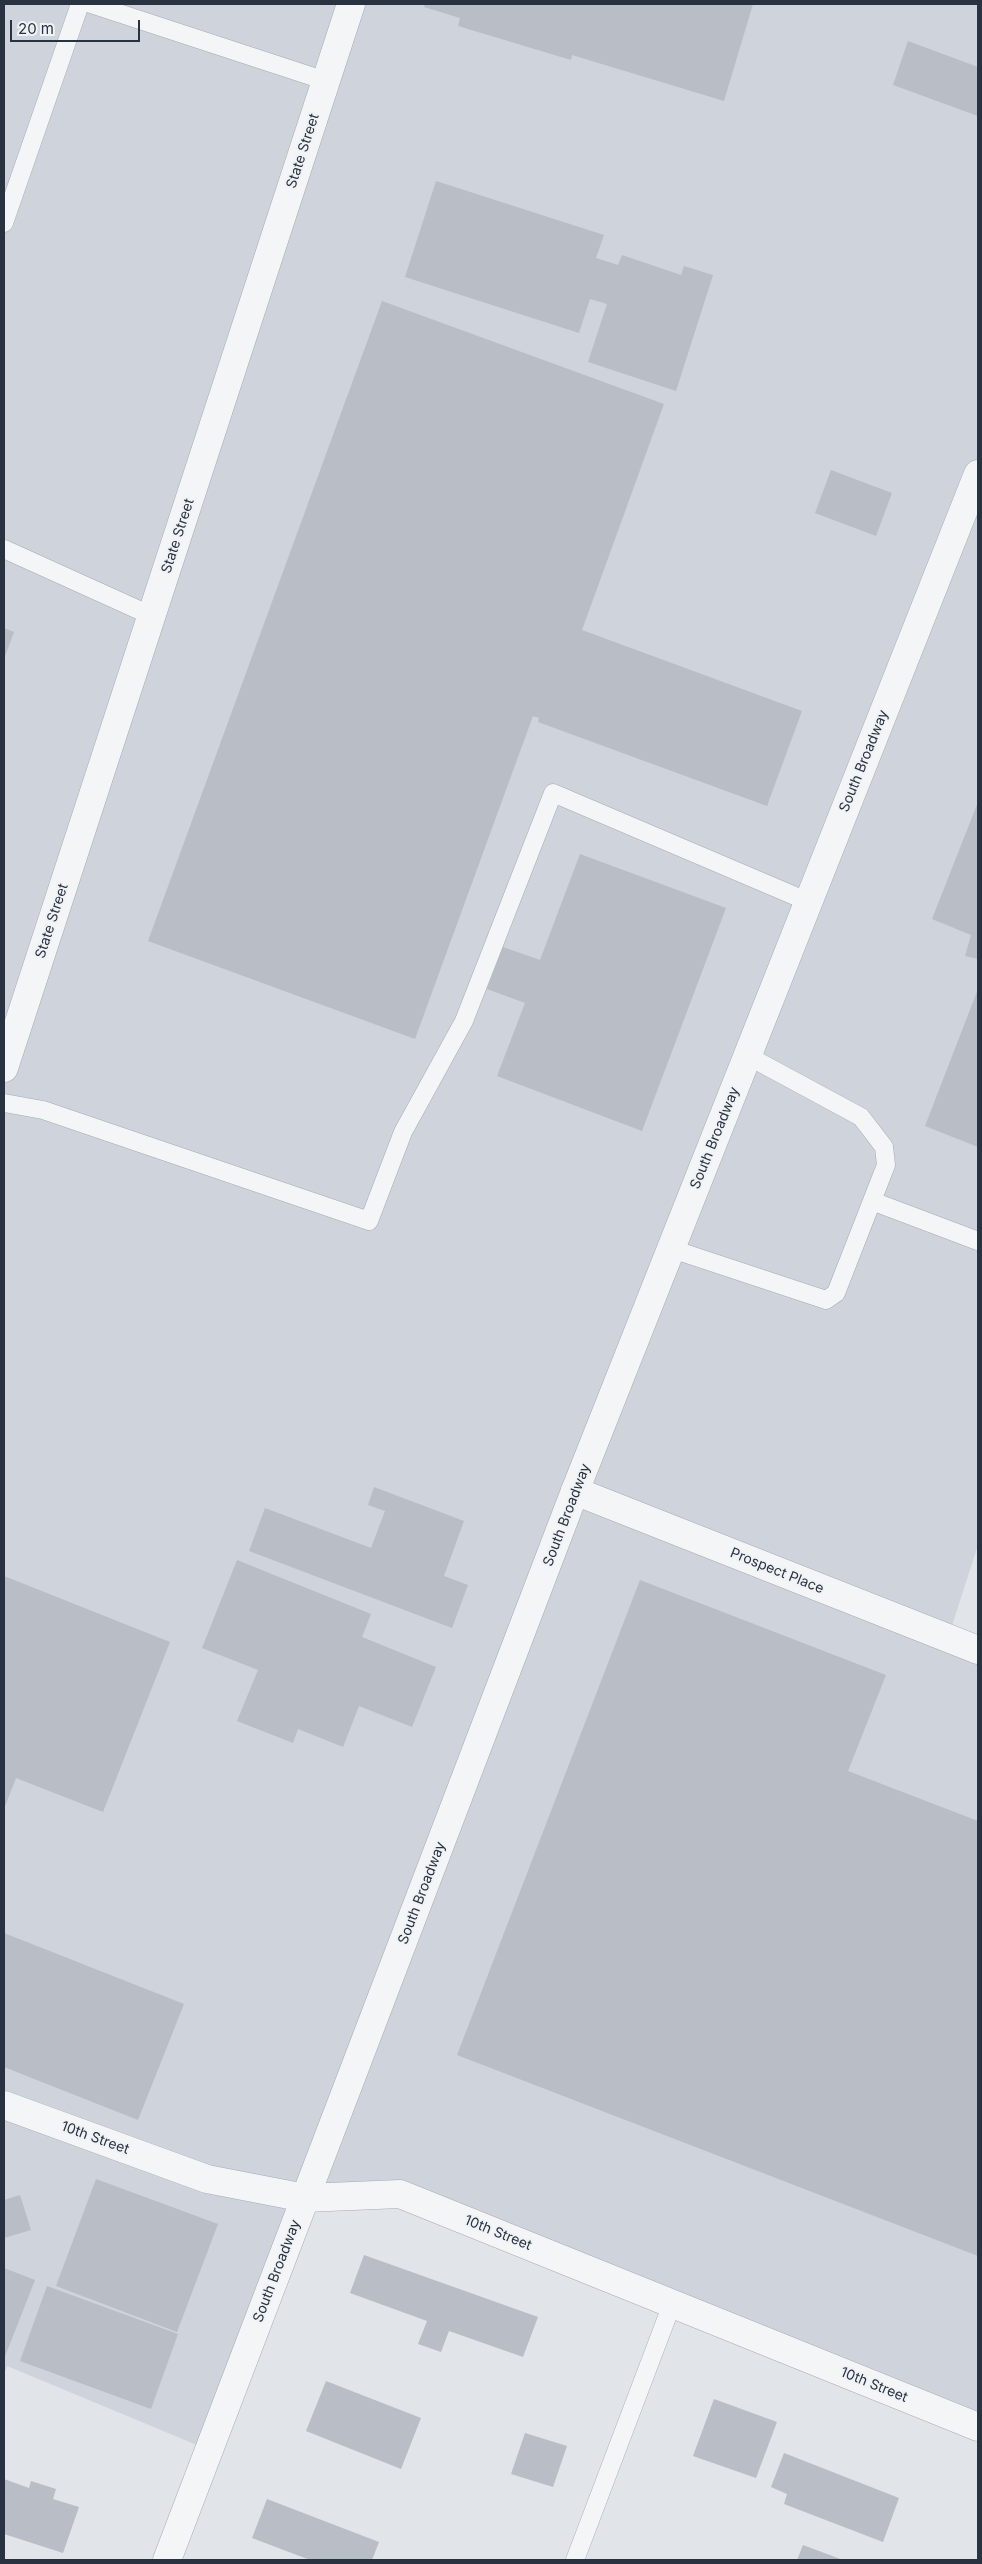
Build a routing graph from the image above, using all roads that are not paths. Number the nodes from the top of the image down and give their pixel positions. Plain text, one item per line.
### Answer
1 (80, 4) edge
2 (91, 4) edge
3 (351, 4) edge
4 (326, 81) junction
5 (4, 223) edge
6 (978, 474) edge
7 (4, 549) edge
8 (152, 616) junction
9 (809, 902) junction
10 (748, 1056) junction
11 (4, 1068) edge
12 (4, 1103) edge
13 (872, 1200) junction
14 (978, 1241) edge
15 (672, 1248) junction
16 (575, 1492) junction
17 (978, 1650) edge
18 (4, 2105) edge
19 (305, 2198) junction
20 (672, 2304) junction
21 (978, 2427) edge
22 (167, 2560) edge
23 (575, 2560) edge

1 - 5 lane
2 - 4 lane
3 - 4 street, State Street
4 - 8 street, State Street
6 - 9 street, South Broadway
7 - 8 lane
8 - 11 street, State Street
9 - 10 street, South Broadway
9 - 12 lane
10 - 13 lane
10 - 15 street, South Broadway
13 - 14 lane
13 - 15 lane
15 - 16 street, South Broadway
16 - 17 street, Prospect Place
16 - 19 street, South Broadway
18 - 19 street, 10th Street
19 - 20 street, 10th Street
19 - 22 street, South Broadway
20 - 21 street, 10th Street
20 - 23 lane

